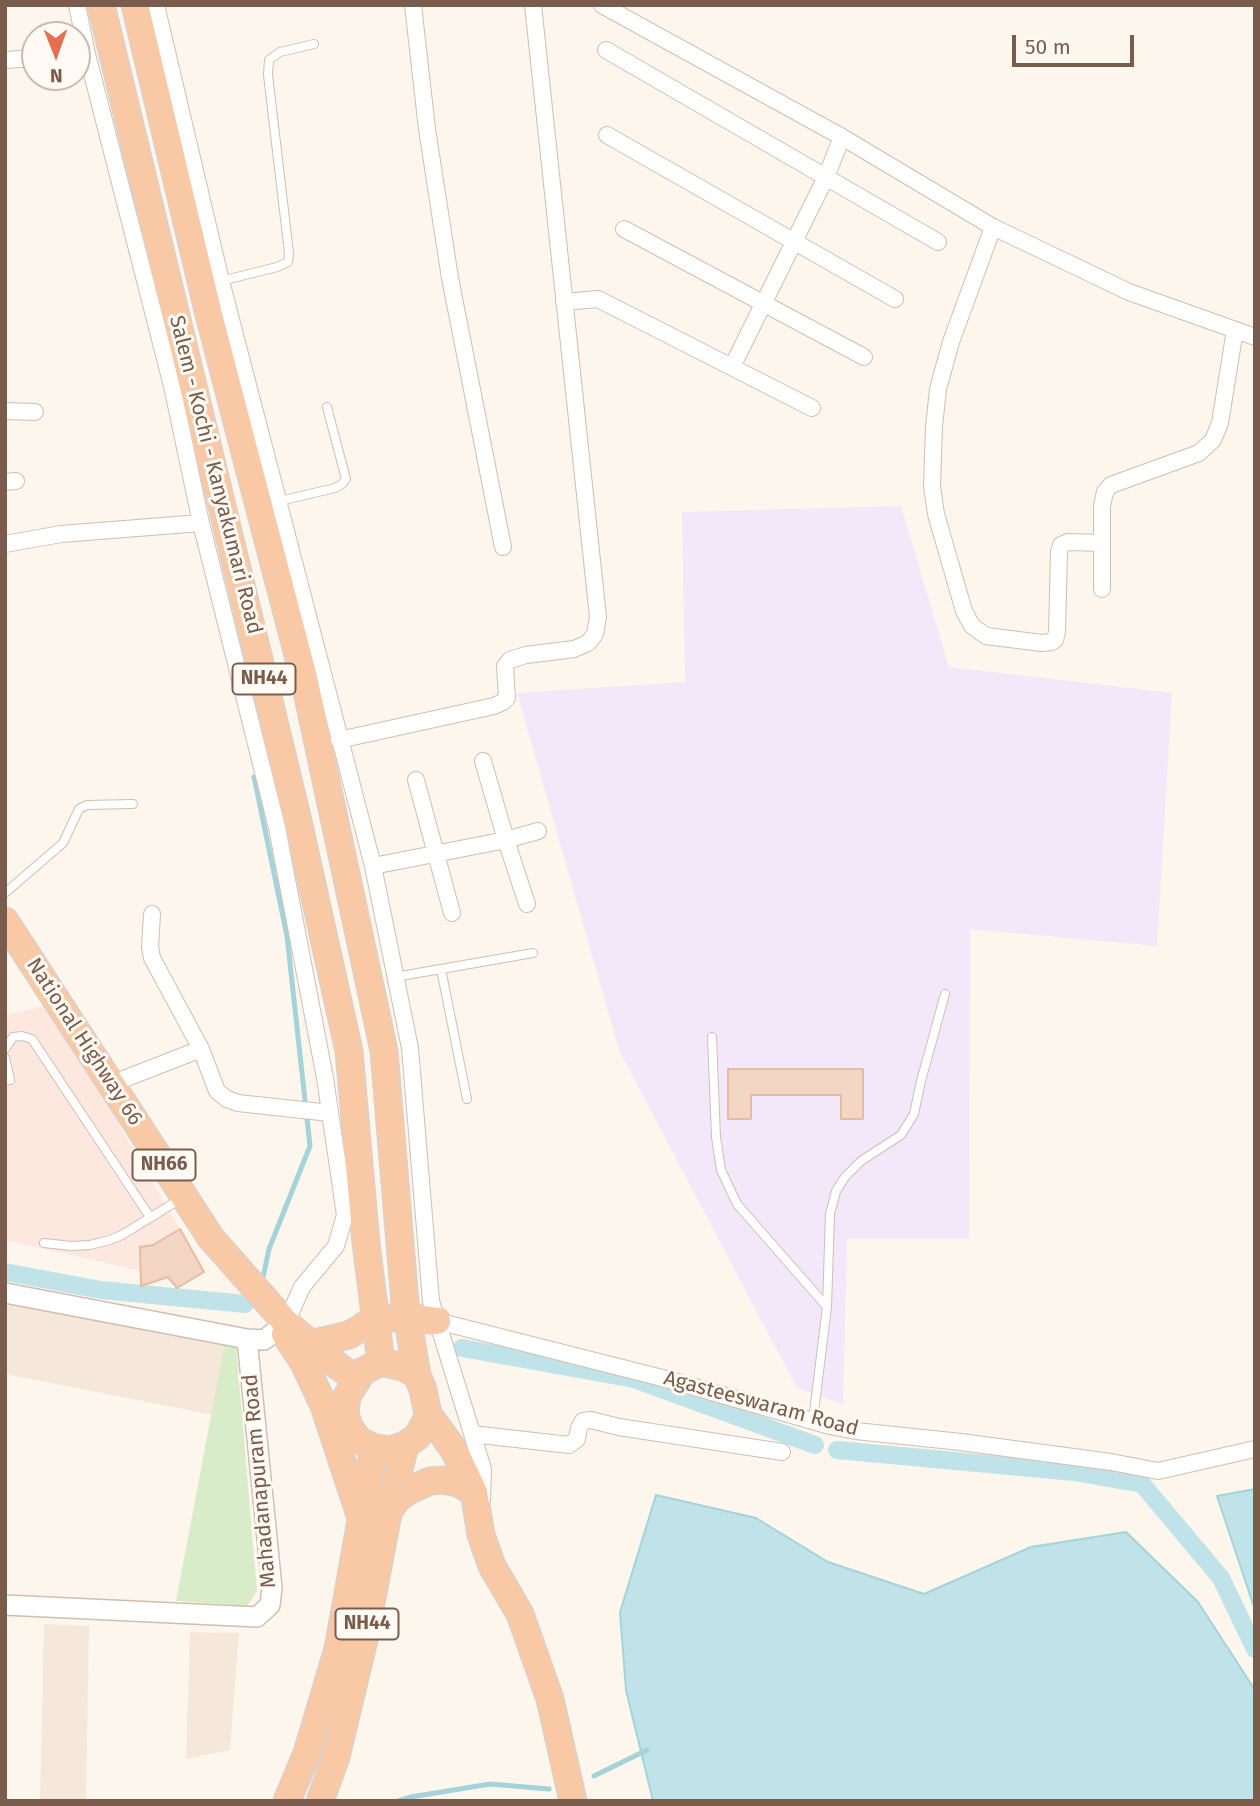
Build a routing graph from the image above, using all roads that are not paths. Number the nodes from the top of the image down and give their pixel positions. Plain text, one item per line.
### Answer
1 (101, 5) edge
2 (135, 5) edge
3 (156, 5) edge
4 (413, 5) edge
5 (533, 5) edge
6 (602, 5) edge
7 (314, 44) dead end
8 (606, 50) dead end
9 (91, 88) edge
10 (607, 135) dead end
11 (842, 137) junction
12 (826, 177) junction
13 (993, 227) junction
14 (624, 229) dead end
15 (794, 242) junction
16 (938, 242) dead end
17 (221, 281) junction
18 (894, 299) dead end
19 (564, 302) junction
20 (764, 303) junction
21 (1235, 330) junction
22 (1255, 337) edge
23 (864, 357) dead end
24 (732, 367) junction
25 (327, 407) dead end
26 (812, 408) dead end
27 (5, 411) edge
28 (35, 412) dead end
29 (280, 502) junction
30 (201, 523) junction
31 (1102, 542) junction
32 (5, 544) edge
33 (503, 547) dead end
34 (1102, 589) dead end
35 (339, 740) junction
36 (483, 761) dead end
37 (416, 780) dead end
38 (134, 804) dead end
39 (538, 831) dead end
40 (506, 840) junction
41 (435, 855) junction
42 (373, 866) junction
43 (5, 893) edge
44 (527, 904) dead end
45 (452, 913) dead end
46 (152, 914) dead end
47 (9, 932) edge
48 (533, 953) dead end
49 (441, 969) junction
50 (395, 977) junction
51 (944, 994) dead end
52 (712, 1037) dead end
53 (5, 1049) edge
54 (201, 1049) junction
55 (5, 1058) edge
56 (10, 1080) dead end
57 (111, 1084) junction
58 (467, 1099) dead end
59 (330, 1113) junction
60 (184, 1196) junction
61 (150, 1217) junction
62 (44, 1243) dead end
63 (5, 1293) edge
64 (827, 1307) junction
65 (407, 1317) junction
66 (375, 1319) junction
67 (437, 1321) junction
68 (283, 1325) junction
69 (247, 1339) junction
70 (310, 1344) junction
71 (381, 1362) junction
72 (417, 1375) junction
73 (357, 1380) junction
74 (428, 1414) junction
75 (813, 1420) junction
76 (472, 1434) junction
77 (405, 1446) junction
78 (374, 1448) junction
79 (1255, 1449) edge
80 (782, 1452) dead end
81 (474, 1492) junction
82 (388, 1512) junction
83 (361, 1520) junction
84 (481, 1535) junction
85 (5, 1605) edge
86 (286, 1801) edge
87 (320, 1801) edge
88 (573, 1801) edge

1 - 66 highway, Salem - Kochi - Kanyakumari Road / NH44
2 - 65 highway, Salem - Kochi - Kanyakumari Road / NH44
3 - 17 street
4 - 33 street
5 - 19 street
6 - 11 street
7 - 17 lane
8 - 12 street
9 - 30 street
10 - 15 street
11 - 12 street
11 - 13 street
12 - 15 street
12 - 16 street
13 - 21 street
13 - 31 street
14 - 20 street
15 - 18 street
15 - 20 street
17 - 29 street
19 - 24 street
19 - 35 street
20 - 23 street
20 - 24 street
21 - 22 street
21 - 31 street
24 - 26 street
25 - 29 lane
27 - 28 street
29 - 35 street
30 - 32 street
30 - 59 street
31 - 34 street
35 - 42 street
36 - 40 street
37 - 41 street
38 - 43 lane
39 - 40 street
40 - 41 street
40 - 44 street
41 - 42 street
41 - 45 street
42 - 50 street
46 - 54 street
47 - 57 highway, National Highway 66 / NH66
48 - 49 lane
49 - 50 lane
49 - 58 lane
50 - 67 street
51 - 64 lane
52 - 64 lane
53 - 61 lane
54 - 57 street
54 - 59 street
55 - 56 lane
57 - 60 highway, National Highway 66 / NH66
59 - 68 street
60 - 61 lane
60 - 68 highway, National Highway 66 / NH66
61 - 62 lane
63 - 69 street
64 - 75 lane
65 - 66 highway
65 - 67 highway
65 - 72 highway, NH44
66 - 70 highway
66 - 71 highway, Salem - Kochi - Kanyakumari Road / NH44
67 - 75 street, Agasteeswaram Road
67 - 76 street
68 - 69 street
68 - 70 highway, National Highway 66 / NH66
68 - 83 highway
69 - 85 street, Mahadanapuram Road
70 - 73 highway, National Highway 66 / NH66
71 - 72 highway
71 - 73 highway
72 - 74 highway, NH44
73 - 78 highway
74 - 77 highway, NH44
74 - 81 highway
75 - 79 street, Agasteeswaram Road
76 - 80 street
76 - 84 street
77 - 78 highway
77 - 82 highway, NH44
78 - 83 highway, NH44
81 - 82 highway
81 - 84 highway
82 - 87 highway, NH44
83 - 86 highway, NH44
84 - 88 highway

